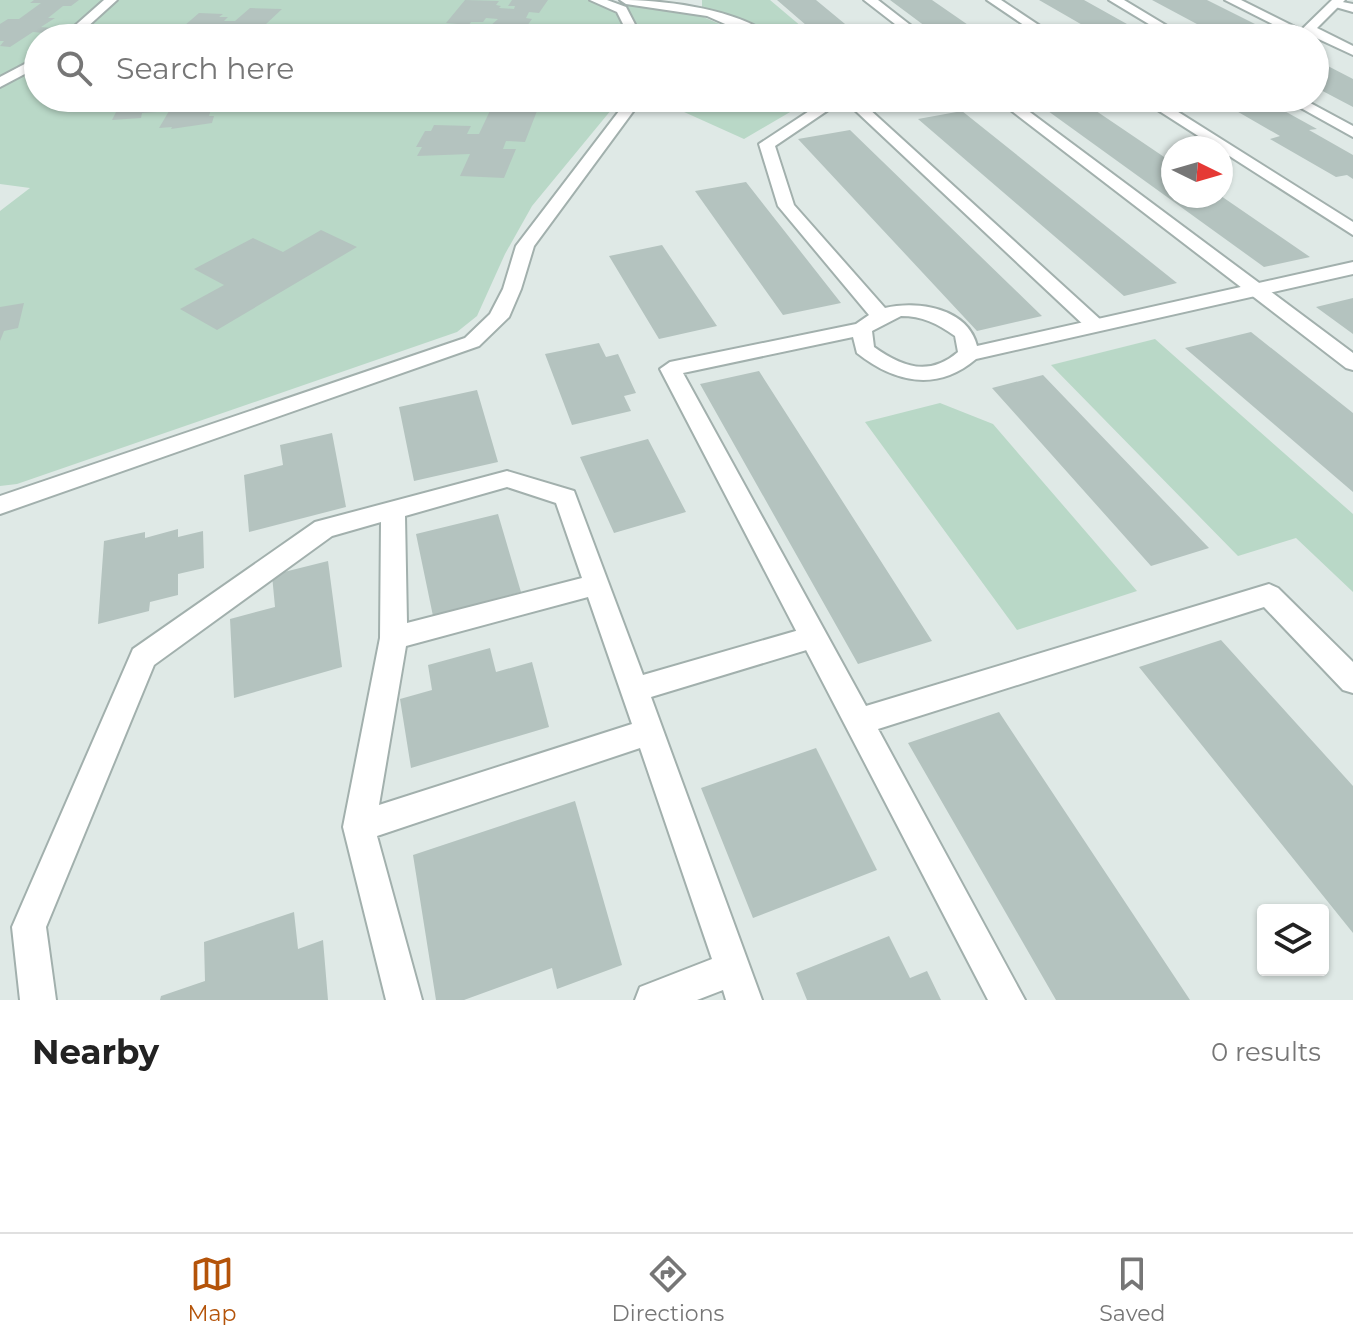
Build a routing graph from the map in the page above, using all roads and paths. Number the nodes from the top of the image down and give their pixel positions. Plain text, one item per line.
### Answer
1 (111, 0) edge
2 (596, 0) edge
3 (626, 0) edge
4 (870, 0) edge
5 (993, 0) edge
6 (1115, 0) edge
7 (1231, 0) edge
8 (1338, 2) edge
9 (1353, 8) edge
10 (83, 24) edge
11 (629, 24) edge
12 (736, 24) edge
13 (902, 24) edge
14 (1030, 24) edge
15 (1157, 24) edge
16 (1282, 24) edge
17 (1314, 24) edge
18 (1329, 43) edge
19 (1353, 51) edge
20 (24, 69) edge
21 (0, 83) edge
22 (626, 112) edge
23 (817, 112) edge
24 (864, 112) edge
25 (1021, 112) edge
26 (1168, 112) edge
27 (1316, 112) edge
28 (1353, 132) edge
29 (1353, 230) edge
30 (1353, 268) edge
31 (1256, 290) junction
32 (870, 321) junction
33 (1095, 325) junction
34 (969, 354) junction
35 (1353, 363) edge
36 (0, 505) edge
37 (393, 510) junction
38 (597, 584) junction
39 (813, 637) junction
40 (394, 638) junction
41 (1353, 681) edge
42 (635, 690) junction
43 (857, 722) junction
44 (649, 732) junction
45 (359, 827) junction
46 (738, 984) edge
47 (38, 1000) edge
48 (404, 1000) edge
49 (653, 1000) edge
50 (1007, 1000) edge

1 - 10 street
2 - 11 street
3 - 12 street
4 - 13 street
5 - 14 street
6 - 15 street
7 - 16 street
8 - 9 street
8 - 17 street
18 - 19 street
20 - 21 street
22 - 36 street
23 - 32 street
24 - 33 street
25 - 31 street
26 - 29 street
27 - 28 street
30 - 31 street
31 - 33 street
31 - 35 street
32 - 34 street
32 - 34 street
32 - 39 street
33 - 34 street
37 - 38 street
37 - 40 street
37 - 47 street
38 - 40 street
38 - 42 street
39 - 42 street
39 - 43 street
40 - 45 street
41 - 43 street
42 - 44 street
43 - 50 street
44 - 45 street
44 - 46 street
45 - 48 street
46 - 49 street

